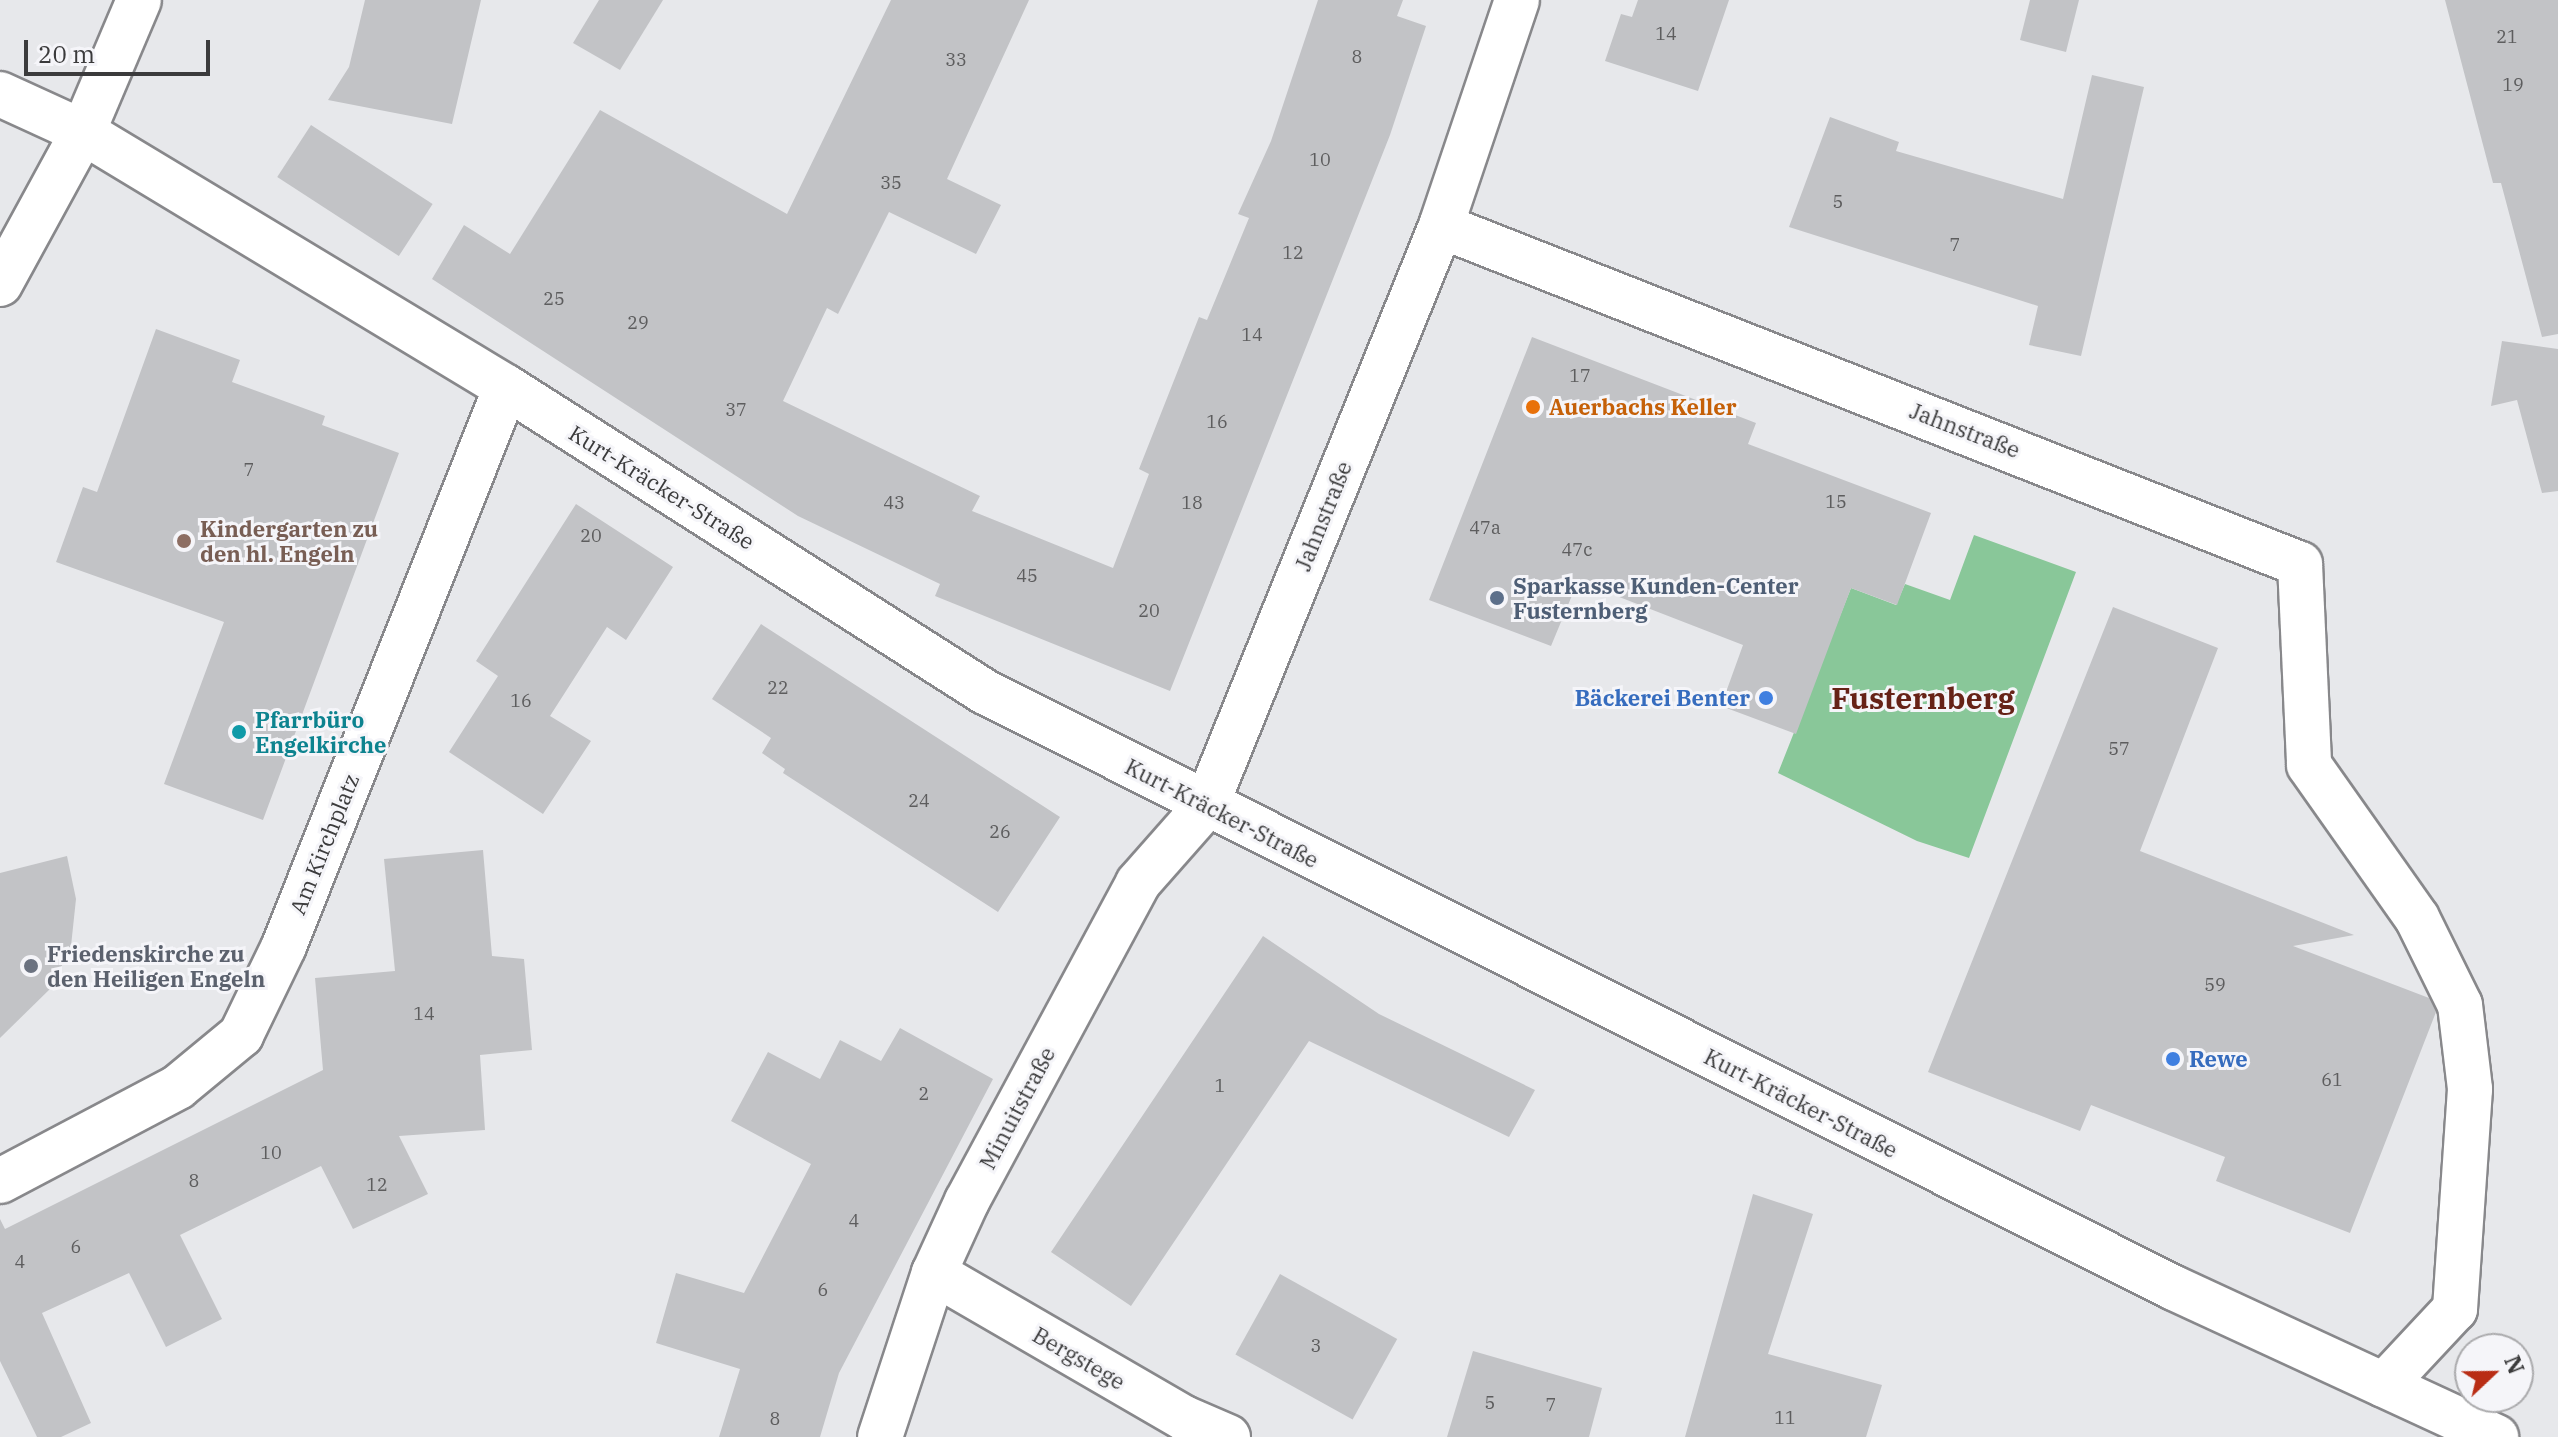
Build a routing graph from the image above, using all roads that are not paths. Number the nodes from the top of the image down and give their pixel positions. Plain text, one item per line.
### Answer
1 (139, 0) edge
2 (1517, 0) edge
3 (0, 94) edge
4 (83, 132) junction
5 (1441, 226) junction
6 (0, 284) edge
7 (506, 387) junction
8 (1206, 806) junction
9 (0, 1181) edge
10 (934, 1273) junction
11 (2384, 1385) junction
12 (880, 1437) edge
13 (1228, 1437) edge
14 (2496, 1437) edge

1 - 4 street
2 - 5 street, Jahnstraße
3 - 4 street, Kurt-Kräcker-Straße
4 - 6 street
4 - 7 street, Kurt-Kräcker-Straße
5 - 8 street, Jahnstraße
5 - 11 street, Jahnstraße
7 - 8 street, Kurt-Kräcker-Straße
7 - 9 street, Am Kirchplatz
8 - 10 street, Minuitstraße
8 - 11 street, Kurt-Kräcker-Straße
10 - 12 street, Minuitstraße
10 - 13 street, Bergstege
11 - 14 street, Kurt-Kräcker-Straße

